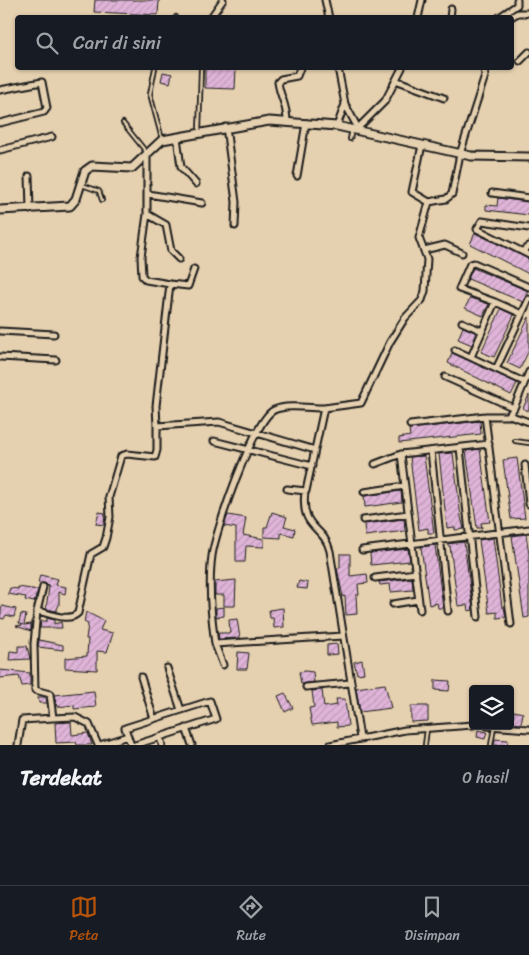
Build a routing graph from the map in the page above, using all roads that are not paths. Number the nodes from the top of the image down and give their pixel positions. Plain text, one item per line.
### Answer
1 (223, 0) edge
2 (325, 0) edge
3 (422, 0) edge
4 (517, 3) edge
5 (452, 9) dead end
6 (518, 13) junction
7 (529, 13) edge
8 (212, 15) edge
9 (328, 15) edge
10 (419, 15) edge
11 (451, 15) edge
12 (502, 15) edge
13 (514, 15) edge
14 (529, 52) edge
15 (520, 61) dead end
16 (156, 70) edge
17 (201, 70) edge
18 (300, 70) edge
19 (338, 70) edge
20 (401, 70) edge
21 (484, 70) edge
22 (398, 81) junction
23 (0, 90) edge
24 (444, 98) dead end
25 (345, 104) junction
26 (287, 122) junction
27 (0, 123) edge
28 (123, 123) dead end
29 (306, 123) junction
30 (337, 126) junction
31 (226, 127) junction
32 (356, 129) junction
33 (199, 132) junction
34 (177, 136) junction
35 (52, 137) dead end
36 (350, 139) dead end
37 (162, 140) junction
38 (422, 145) junction
39 (0, 150) edge
40 (147, 153) junction
41 (460, 154) junction
42 (529, 157) edge
43 (29, 176) dead end
44 (297, 176) dead end
45 (196, 184) dead end
46 (81, 185) junction
47 (492, 193) dead end
48 (148, 194) junction
49 (529, 198) edge
50 (102, 200) dead end
51 (429, 202) junction
52 (202, 203) dead end
53 (0, 210) edge
54 (30, 210) junction
55 (146, 214) junction
56 (235, 226) dead end
57 (529, 228) edge
58 (529, 246) edge
59 (424, 250) junction
60 (522, 251) junction
61 (462, 253) dead end
62 (529, 255) edge
63 (180, 259) dead end
64 (194, 269) dead end
65 (170, 284) junction
66 (529, 287) edge
67 (529, 299) edge
68 (495, 302) junction
69 (522, 314) junction
70 (462, 322) dead end
71 (0, 331) edge
72 (482, 331) junction
73 (54, 334) dead end
74 (455, 350) dead end
75 (0, 357) edge
76 (470, 357) junction
77 (56, 360) dead end
78 (496, 369) junction
79 (529, 372) edge
80 (445, 377) dead end
81 (524, 382) junction
82 (324, 408) junction
83 (514, 408) junction
84 (509, 415) junction
85 (485, 416) junction
86 (529, 422) edge
87 (410, 425) dead end
88 (157, 426) junction
89 (258, 432) junction
90 (214, 441) dead end
91 (515, 441) dead end
92 (529, 443) edge
93 (489, 444) junction
94 (460, 448) junction
95 (249, 450) junction
96 (316, 450) junction
97 (431, 451) junction
98 (401, 454) junction
99 (375, 464) dead end
100 (525, 465) dead end
101 (312, 466) junction
102 (405, 486) junction
103 (287, 488) dead end
104 (306, 492) junction
105 (364, 492) dead end
106 (529, 502) edge
107 (408, 514) junction
108 (363, 520) dead end
109 (529, 529) edge
110 (500, 533) junction
111 (468, 536) junction
112 (440, 539) junction
113 (412, 543) junction
114 (362, 550) dead end
115 (416, 573) junction
116 (375, 578) dead end
117 (43, 587) dead end
118 (418, 600) junction
119 (393, 604) dead end
120 (420, 610) dead end
121 (37, 611) junction
122 (448, 611) dead end
123 (478, 617) dead end
124 (510, 624) dead end
125 (342, 636) junction
126 (215, 644) junction
127 (223, 665) dead end
128 (167, 668) dead end
129 (141, 677) dead end
130 (350, 683) junction
131 (306, 687) dead end
132 (181, 710) junction
133 (53, 718) junction
134 (154, 719) junction
135 (469, 725) edge
136 (186, 728) junction
137 (428, 728) junction
138 (514, 728) edge
139 (529, 729) edge
140 (494, 730) edge
141 (128, 736) junction
142 (160, 737) junction
143 (360, 738) junction
144 (18, 745) edge
145 (99, 745) edge
146 (131, 745) edge
147 (135, 745) edge
148 (162, 745) edge
149 (192, 745) edge
150 (330, 745) edge
151 (425, 745) edge
152 (491, 745) edge

1 - 8 street
2 - 9 street
3 - 10 street
4 - 6 street
4 - 12 street
5 - 11 street
6 - 7 street
6 - 13 street
14 - 15 street
16 - 37 lane
17 - 33 lane
18 - 26 street
19 - 25 street
20 - 22 street
21 - 41 street
22 - 24 street
22 - 32 street
23 - 27 street
25 - 30 street
25 - 32 street
26 - 29 street
26 - 31 street
28 - 40 lane
29 - 30 street
29 - 44 street
30 - 32 street
31 - 33 street
31 - 56 street
32 - 36 lane
32 - 38 street
33 - 34 street
34 - 37 street
34 - 45 street
35 - 39 street
37 - 40 street
38 - 41 street
38 - 51 street
40 - 46 street
40 - 48 street
41 - 42 street
41 - 51 street
43 - 54 street
46 - 50 lane
46 - 54 street
47 - 49 street
48 - 52 street
48 - 55 street
51 - 59 street
53 - 54 street
55 - 63 street
55 - 65 street
57 - 60 street
58 - 60 street
59 - 61 street
59 - 82 street
60 - 62 street
64 - 65 street
65 - 88 street
66 - 68 street
67 - 69 street
68 - 69 street
68 - 72 street
69 - 78 street
70 - 72 street
71 - 73 street
72 - 76 street
74 - 76 street
75 - 77 street
76 - 78 street
78 - 81 street
79 - 81 street
80 - 83 street
81 - 83 street
82 - 89 street
82 - 96 street
83 - 84 street
84 - 85 street
84 - 86 street
85 - 87 street
85 - 93 street
88 - 89 street
88 - 121 street
89 - 95 street
89 - 96 street
90 - 95 street
91 - 92 lane
93 - 94 street
93 - 110 street
94 - 97 street
94 - 111 street
95 - 101 street
95 - 126 street
96 - 101 street
97 - 98 street
97 - 112 street
98 - 99 street
98 - 102 street
100 - 106 street
101 - 104 street
102 - 105 street
102 - 107 street
103 - 104 street
104 - 125 street
107 - 108 street
107 - 113 street
109 - 110 street
110 - 111 street
110 - 124 street
111 - 112 street
111 - 123 street
112 - 113 street
112 - 122 street
113 - 114 street
113 - 115 street
115 - 116 street
115 - 118 street
117 - 121 street
118 - 119 street
118 - 120 street
121 - 133 street
125 - 126 street
125 - 130 street
126 - 127 street
128 - 132 street
129 - 134 street
130 - 131 street
130 - 143 street
132 - 134 street
132 - 136 street
133 - 144 street
133 - 145 street
134 - 141 street
135 - 137 street
136 - 142 street
136 - 149 street
137 - 143 street
137 - 151 lane
138 - 139 street
140 - 152 lane
141 - 145 street
141 - 146 street
142 - 147 street
142 - 148 street
143 - 150 street

